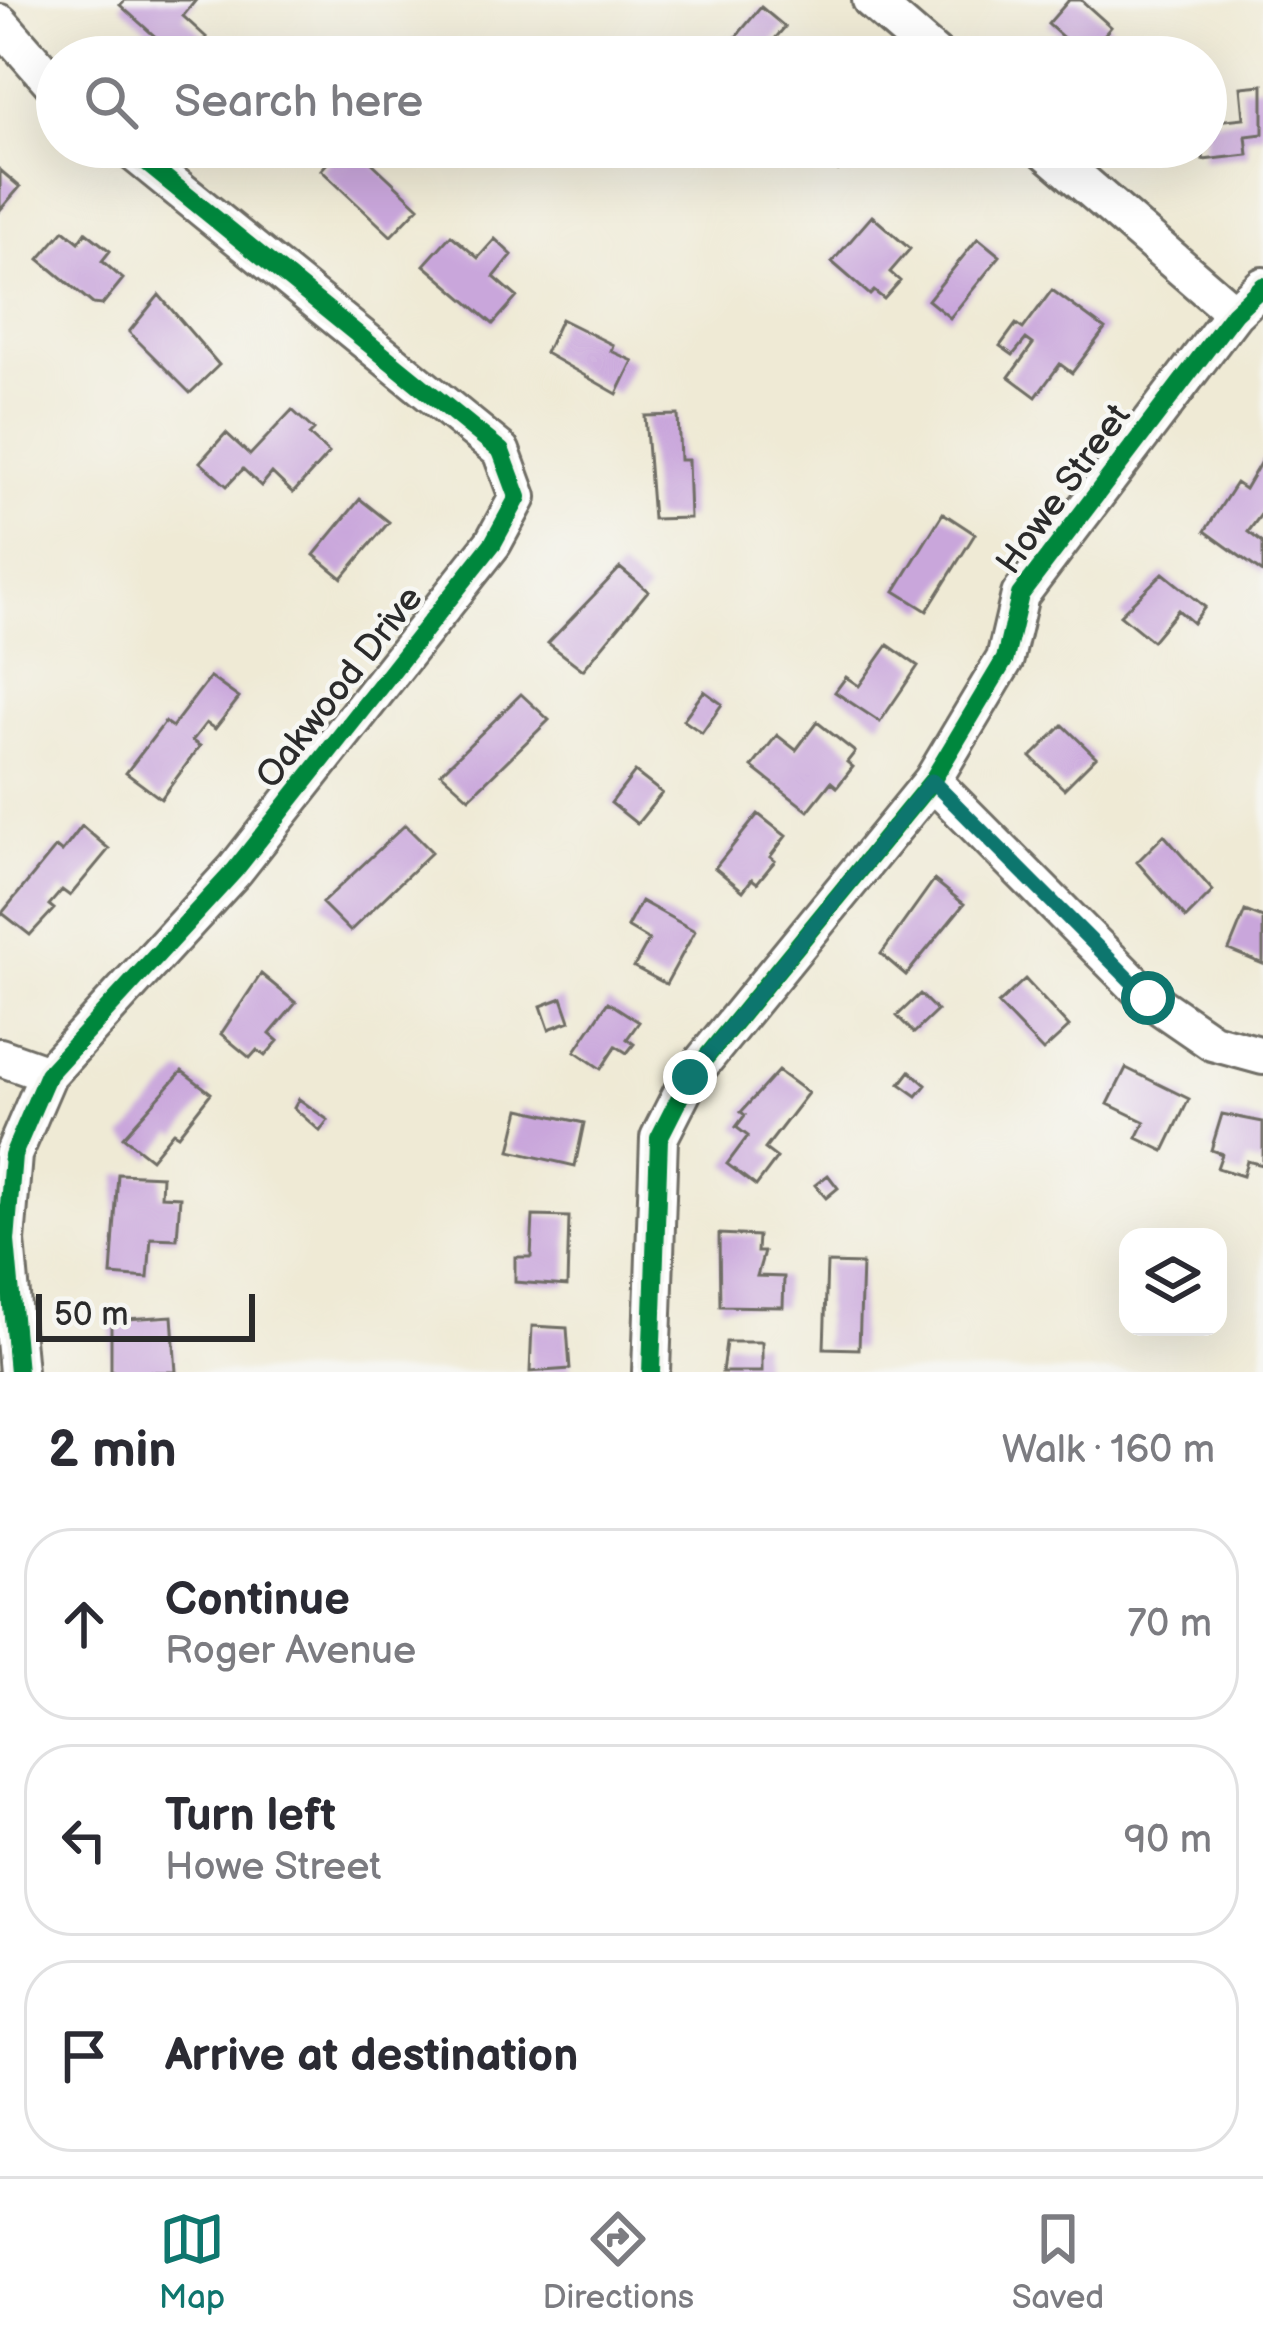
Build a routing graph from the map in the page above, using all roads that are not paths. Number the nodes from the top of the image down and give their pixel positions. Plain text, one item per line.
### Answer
1 (871, 0) edge
2 (0, 23) edge
3 (913, 36) edge
4 (36, 64) edge
5 (153, 168) edge
6 (1066, 168) edge
7 (1263, 286) edge
8 (1234, 313) junction
9 (932, 781) junction
10 (1263, 1056) edge
11 (0, 1057) edge
12 (48, 1074) junction
13 (18, 1372) edge
14 (651, 1372) edge

1 - 3 street
2 - 4 street
5 - 12 street, Oakwood Drive
6 - 8 street
7 - 8 street, Howe Street
8 - 9 street, Howe Street
9 - 10 street
9 - 14 street, Howe Street
11 - 12 street
12 - 13 street, Oakwood Drive

